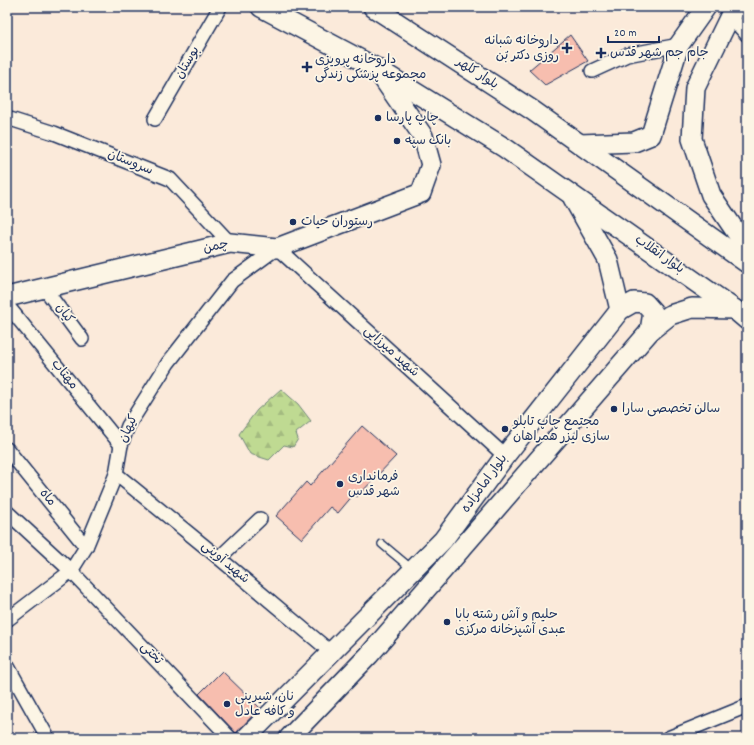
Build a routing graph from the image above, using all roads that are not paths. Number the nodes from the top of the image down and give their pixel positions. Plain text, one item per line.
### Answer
1 (220, 7) edge
2 (261, 7) edge
3 (373, 7) edge
4 (706, 7) edge
5 (734, 11) edge
6 (747, 35) edge
7 (679, 45) junction
8 (376, 68) junction
9 (592, 71) dead end
10 (7, 118) edge
11 (155, 119) dead end
12 (580, 144) junction
13 (569, 192) junction
14 (230, 243) junction
15 (277, 248) junction
16 (747, 248) edge
17 (747, 263) edge
18 (45, 289) junction
19 (7, 297) edge
20 (7, 305) edge
21 (620, 310) junction
22 (740, 314) edge
23 (650, 332) junction
24 (82, 340) dead end
25 (121, 445) junction
26 (7, 449) edge
27 (505, 456) junction
28 (116, 474) junction
29 (7, 512) edge
30 (260, 519) dead end
31 (382, 544) dead end
32 (86, 547) junction
33 (219, 558) junction
34 (414, 570) junction
35 (71, 571) junction
36 (7, 620) edge
37 (332, 653) junction
38 (7, 665) edge
39 (747, 706) edge
40 (48, 738) edge
41 (230, 738) edge
42 (246, 738) edge
43 (289, 738) edge
44 (668, 738) edge

1 - 11 street, بوستان
2 - 8 main road
3 - 12 main road, بلوار کلهر
4 - 7 main road
5 - 6 street
5 - 16 main road
7 - 9 street
7 - 12 main road
8 - 13 main road, بلوار انقلاب
8 - 15 main road, چمن
10 - 14 street, سروستان
12 - 17 main road
13 - 21 main road
13 - 22 main road, بلوار انقلاب
14 - 15 main road, چمن
14 - 18 main road, چمن
15 - 25 street, کیهان
15 - 27 street, شهید میرزایی
18 - 19 main road, چمن
18 - 24 street, کیان
20 - 25 street, مهتاب
21 - 23 main road
21 - 27 main road, بلوار امامزاده
22 - 23 main road, بلوار امامزاده
23 - 43 main road, بلوار امامزاده
25 - 28 street, کیهان
26 - 32 street, ماه
27 - 34 main road, بلوار امامزاده
28 - 32 street, کیهان
28 - 33 street, شهید آوینی
29 - 35 street, تختی
30 - 33 street
31 - 34 lane
32 - 35 street, کیهان
33 - 37 street, شهید آوینی
34 - 37 main road, بلوار امامزاده
35 - 36 street, کیهان
35 - 41 street, تختی
37 - 42 main road, بلوار امامزاده
38 - 40 street
39 - 44 street

